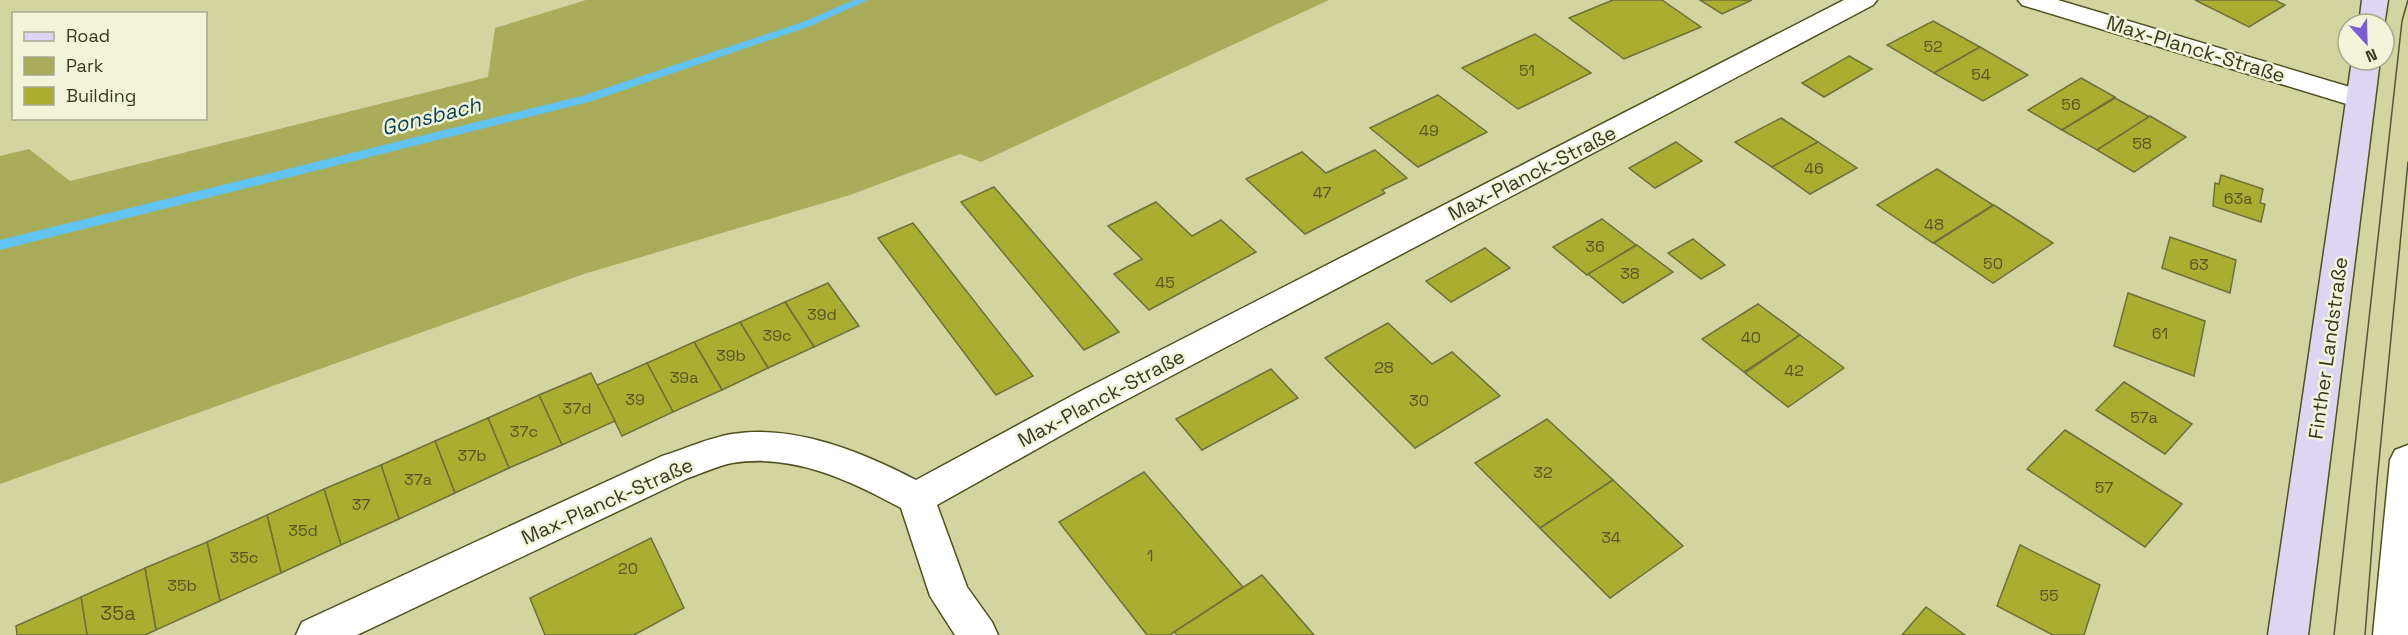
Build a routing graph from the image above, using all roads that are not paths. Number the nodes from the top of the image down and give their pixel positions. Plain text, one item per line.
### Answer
1 (1864, 0) edge
2 (2031, 0) edge
3 (2364, 72) edge
4 (2360, 99) junction
5 (2408, 460) edge
6 (916, 498) junction
7 (316, 635) edge
8 (978, 635) edge
9 (2288, 635) edge
10 (2393, 635) edge

1 - 6 street, Max-Planck-Straße
2 - 4 street, Max-Planck-Straße
3 - 4 main road, Finther Landstraße
4 - 9 main road, Finther Landstraße
5 - 10 street
6 - 7 street, Max-Planck-Straße
6 - 8 street

